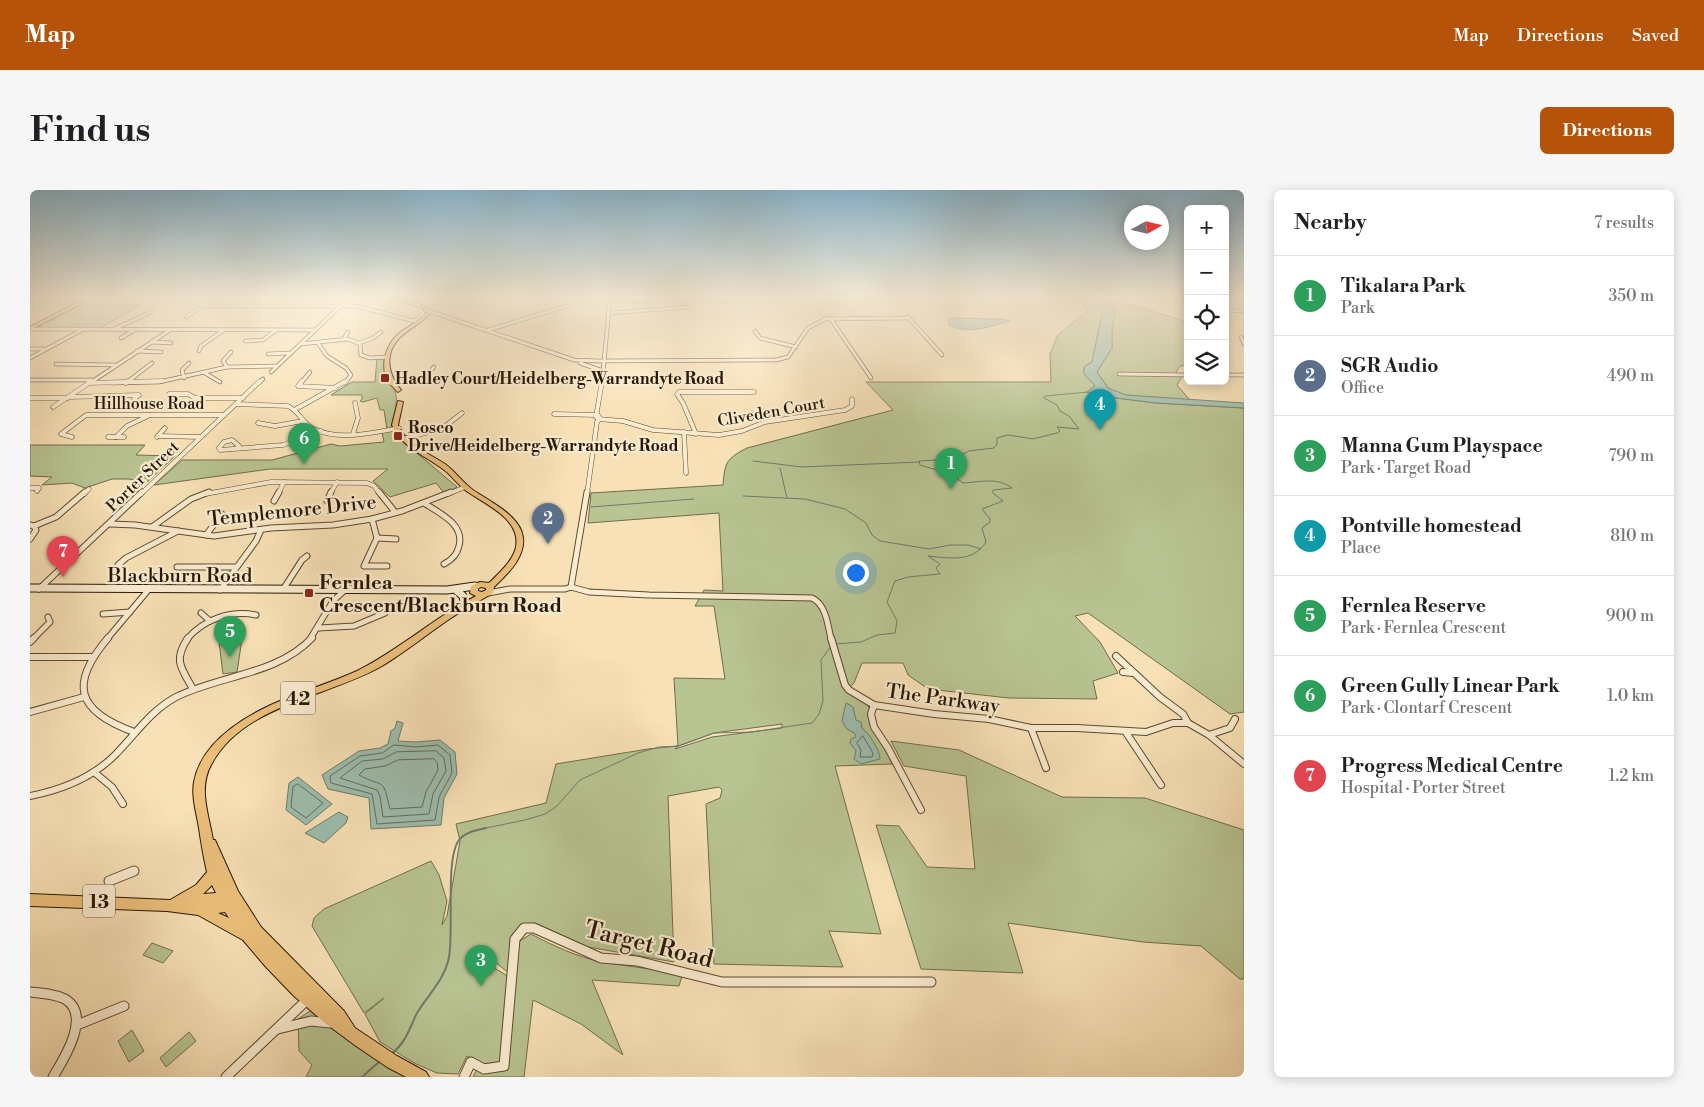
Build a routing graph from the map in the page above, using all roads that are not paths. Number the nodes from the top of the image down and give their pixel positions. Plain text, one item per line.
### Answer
1 (67, 338) edge
2 (157, 338) edge
3 (212, 338) edge
4 (265, 338) edge
5 (306, 338) edge
6 (372, 338) edge
7 (398, 338) edge
8 (512, 338) edge
9 (606, 338) edge
10 (762, 338) edge
11 (801, 338) edge
12 (844, 338) edge
13 (927, 338) edge
14 (342, 340) joint
15 (245, 341) dead end
16 (151, 342) junction
17 (171, 343) dead end
18 (318, 343) junction
19 (359, 343) junction
20 (300, 344) junction
21 (796, 347) junction
22 (30, 348) edge
23 (47, 349) junction
24 (137, 351) junction
25 (199, 351) dead end
26 (161, 352) dead end
27 (231, 352) dead end
28 (290, 353) junction
29 (268, 354) dead end
30 (942, 355) dead end
31 (388, 357) junction
32 (30, 358) edge
33 (574, 360) junction
34 (604, 361) junction
35 (189, 363) dead end
36 (56, 364) dead end
37 (152, 364) dead end
38 (115, 365) junction
39 (276, 366) junction
40 (434, 367) dead end
41 (227, 368) junction
42 (604, 370) junction
43 (387, 371) joint
44 (271, 372) dead end
45 (310, 372) dead end
46 (204, 373) junction
47 (1120, 374) dead end
48 (1184, 375) edge
49 (1229, 375) edge
50 (1244, 376) edge
51 (184, 378) junction
52 (871, 378) dead end
53 (263, 379) dead end
54 (30, 380) edge
55 (92, 380) junction
56 (220, 382) dead end
57 (393, 382) junction
58 (88, 383) junction
59 (126, 383) junction
60 (336, 388) junction
61 (398, 390) joint
62 (754, 392) dead end
63 (169, 394) dead end
64 (68, 397) junction
65 (30, 398) edge
66 (243, 398) junction
67 (134, 399) dead end
68 (852, 399) dead end
69 (355, 403) dead end
70 (236, 404) junction
71 (54, 407) dead end
72 (296, 409) junction
73 (462, 412) dead end
74 (554, 414) dead end
75 (150, 415) junction
76 (224, 415) junction
77 (597, 417) junction
78 (303, 421) junction
79 (258, 423) dead end
80 (165, 428) dead end
81 (398, 428) junction
82 (321, 431) junction
83 (684, 432) junction
84 (353, 434) junction
85 (696, 434) junction
86 (72, 437) dead end
87 (108, 437) dead end
88 (116, 437) junction
89 (124, 437) dead end
90 (201, 437) junction
91 (405, 438) junction
92 (237, 448) dead end
93 (686, 473) dead end
94 (284, 482) junction
95 (337, 482) junction
96 (30, 488) edge
97 (462, 488) junction
98 (89, 489) dead end
99 (38, 491) dead end
100 (274, 501) dead end
101 (327, 501) dead end
102 (424, 503) junction
103 (395, 512) junction
104 (222, 514) dead end
105 (372, 519) junction
106 (110, 524) junction
107 (32, 525) edge
108 (152, 527) junction
109 (261, 530) junction
110 (178, 531) junction
111 (206, 535) junction
112 (377, 538) junction
113 (30, 539) edge
114 (396, 539) dead end
115 (307, 556) dead end
116 (444, 564) dead end
117 (118, 565) dead end
118 (387, 566) dead end
119 (177, 567) dead end
120 (236, 567) junction
121 (500, 575) junction
122 (571, 587) junction
123 (284, 588) junction
124 (34, 589) edge
125 (330, 589) junction
126 (347, 589) junction
127 (482, 589) junction
128 (507, 589) junction
129 (149, 590) junction
130 (220, 590) junction
131 (447, 590) junction
132 (457, 591) junction
133 (334, 599) junction
134 (463, 604) junction
135 (130, 612) junction
136 (202, 612) dead end
137 (385, 613) dead end
138 (103, 614) dead end
139 (256, 615) dead end
140 (48, 617) dead end
141 (210, 621) junction
142 (319, 628) junction
143 (30, 642) edge
144 (1116, 656) dead end
145 (92, 657) junction
146 (30, 658) edge
147 (1123, 672) dead end
148 (1133, 673) junction
149 (193, 689) junction
150 (84, 697) junction
151 (874, 704) junction
152 (30, 712) edge
153 (1235, 719) dead end
154 (1188, 723) junction
155 (1031, 728) junction
156 (1125, 731) junction
157 (134, 732) junction
158 (1209, 735) junction
159 (1244, 764) edge
160 (1046, 768) dead end
161 (94, 772) junction
162 (1161, 785) dead end
163 (30, 796) edge
164 (123, 804) dead end
165 (921, 810) dead end
166 (206, 834) junction
167 (134, 871) dead end
168 (213, 872) junction
169 (108, 881) dead end
170 (30, 900) edge
171 (232, 901) junction
172 (168, 905) junction
173 (200, 909) junction
174 (251, 938) junction
175 (931, 982) dead end
176 (30, 992) edge
177 (312, 995) junction
178 (124, 1006) dead end
179 (337, 1023) junction
180 (77, 1025) junction
181 (276, 1030) junction
182 (352, 1034) junction
183 (53, 1077) edge
184 (226, 1077) edge
185 (421, 1077) edge
186 (464, 1077) edge

1 - 23 street
2 - 16 street
3 - 25 street
4 - 15 street
5 - 20 street
6 - 19 street
7 - 31 main road
8 - 33 street
9 - 34 street
10 - 21 street
11 - 21 street
12 - 52 street
13 - 30 street
14 - 18 street
14 - 19 street
16 - 17 street
16 - 24 street
18 - 20 street
18 - 60 street
19 - 31 street
20 - 28 street
21 - 34 street
22 - 23 street
23 - 32 street
24 - 26 street
24 - 38 street
27 - 41 street
28 - 29 street
28 - 39 street
31 - 43 main road
33 - 34 street
33 - 42 street
34 - 42 street
35 - 51 street
36 - 38 street
37 - 59 street
38 - 55 street
39 - 41 street
39 - 44 street
40 - 57 street
41 - 46 street
42 - 77 street
43 - 57 main road
45 - 60 street
46 - 51 street
46 - 56 street
47 - 48 street
49 - 50 street
51 - 59 street
53 - 66 street, Porter Street
54 - 55 street
55 - 58 street
57 - 61 main road
58 - 59 street
58 - 64 street
60 - 72 street
61 - 81 main road
62 - 85 street
63 - 66 street
64 - 65 street
64 - 67 street
64 - 71 street
66 - 70 street, Porter Street
68 - 85 street, Cliveden Court
69 - 84 street
70 - 72 street
70 - 76 street, Porter Street
72 - 78 street
73 - 91 street
74 - 77 street, Cliveden Court
75 - 76 street, Hillhouse Road
75 - 86 street, Hillhouse Road
75 - 88 street
76 - 90 street, Porter Street
77 - 83 street, Cliveden Court
77 - 122 street
78 - 79 street
78 - 82 street
80 - 90 street
81 - 84 street
81 - 91 main road, 42
82 - 84 street
82 - 92 street
83 - 85 street, Cliveden Court
83 - 93 street
87 - 88 street
88 - 89 street
90 - 106 street, Porter Street
91 - 97 main road, 42
94 - 95 street
94 - 100 street
94 - 108 street
95 - 101 street
95 - 103 street
96 - 99 street
97 - 102 street, Templemore Drive
97 - 121 main road, 42
98 - 107 street
102 - 103 street, Templemore Drive
102 - 116 street
103 - 105 street, Templemore Drive
104 - 111 street
105 - 109 street, Templemore Drive
105 - 112 street
106 - 108 street, Templemore Drive
106 - 124 street, Porter Street
107 - 113 street
108 - 110 street, Templemore Drive
109 - 111 street, Templemore Drive
109 - 120 street
110 - 111 street, Templemore Drive
110 - 117 street
112 - 114 street
112 - 118 street
115 - 123 street
119 - 120 street
120 - 130 street
121 - 127 main road, 42
121 - 128 street
122 - 128 street, Blackburn Road
122 - 151 street, The Parkway
123 - 125 main road, Blackburn Road
123 - 130 main road, Blackburn Road
124 - 129 main road, Blackburn Road
125 - 126 main road, Blackburn Road
125 - 130 main road, Blackburn Road
125 - 133 street
126 - 131 main road, Blackburn Road
126 - 133 street
127 - 128 street, Blackburn Road
127 - 131 main road, Blackburn Road
127 - 132 main road, Blackburn Road
127 - 134 main road, 42
129 - 130 main road, Blackburn Road
129 - 135 street
131 - 132 main road, Blackburn Road
132 - 134 main road
133 - 142 street
134 - 166 main road, 42
135 - 138 street
135 - 145 street
136 - 141 street
137 - 142 street
139 - 141 street
140 - 143 street
141 - 149 street
142 - 149 street
144 - 148 street
145 - 146 street
145 - 150 street
147 - 148 street
148 - 154 street
149 - 157 street
150 - 152 street
150 - 157 street
151 - 155 street, The Parkway
151 - 165 street
153 - 158 street
154 - 156 street, The Parkway
154 - 158 street
155 - 156 street, The Parkway
155 - 160 street
156 - 162 street
157 - 161 street
158 - 159 street
161 - 163 street
161 - 164 street
166 - 168 main road, 42
166 - 171 main road, 42
167 - 169 street
168 - 171 main road, 42
168 - 172 main road
170 - 172 main road, 13
171 - 172 main road, 13
171 - 173 main road, 13
171 - 174 main road, 42
171 - 177 main road, 42
172 - 173 main road, 13
173 - 174 main road
174 - 177 main road, 42
175 - 186 street, Target Road
176 - 180 street
177 - 179 main road, 42
177 - 181 street
177 - 182 main road, 42
178 - 180 street
179 - 181 street
179 - 182 main road, 42
180 - 183 street
181 - 184 street
182 - 185 main road, 42

